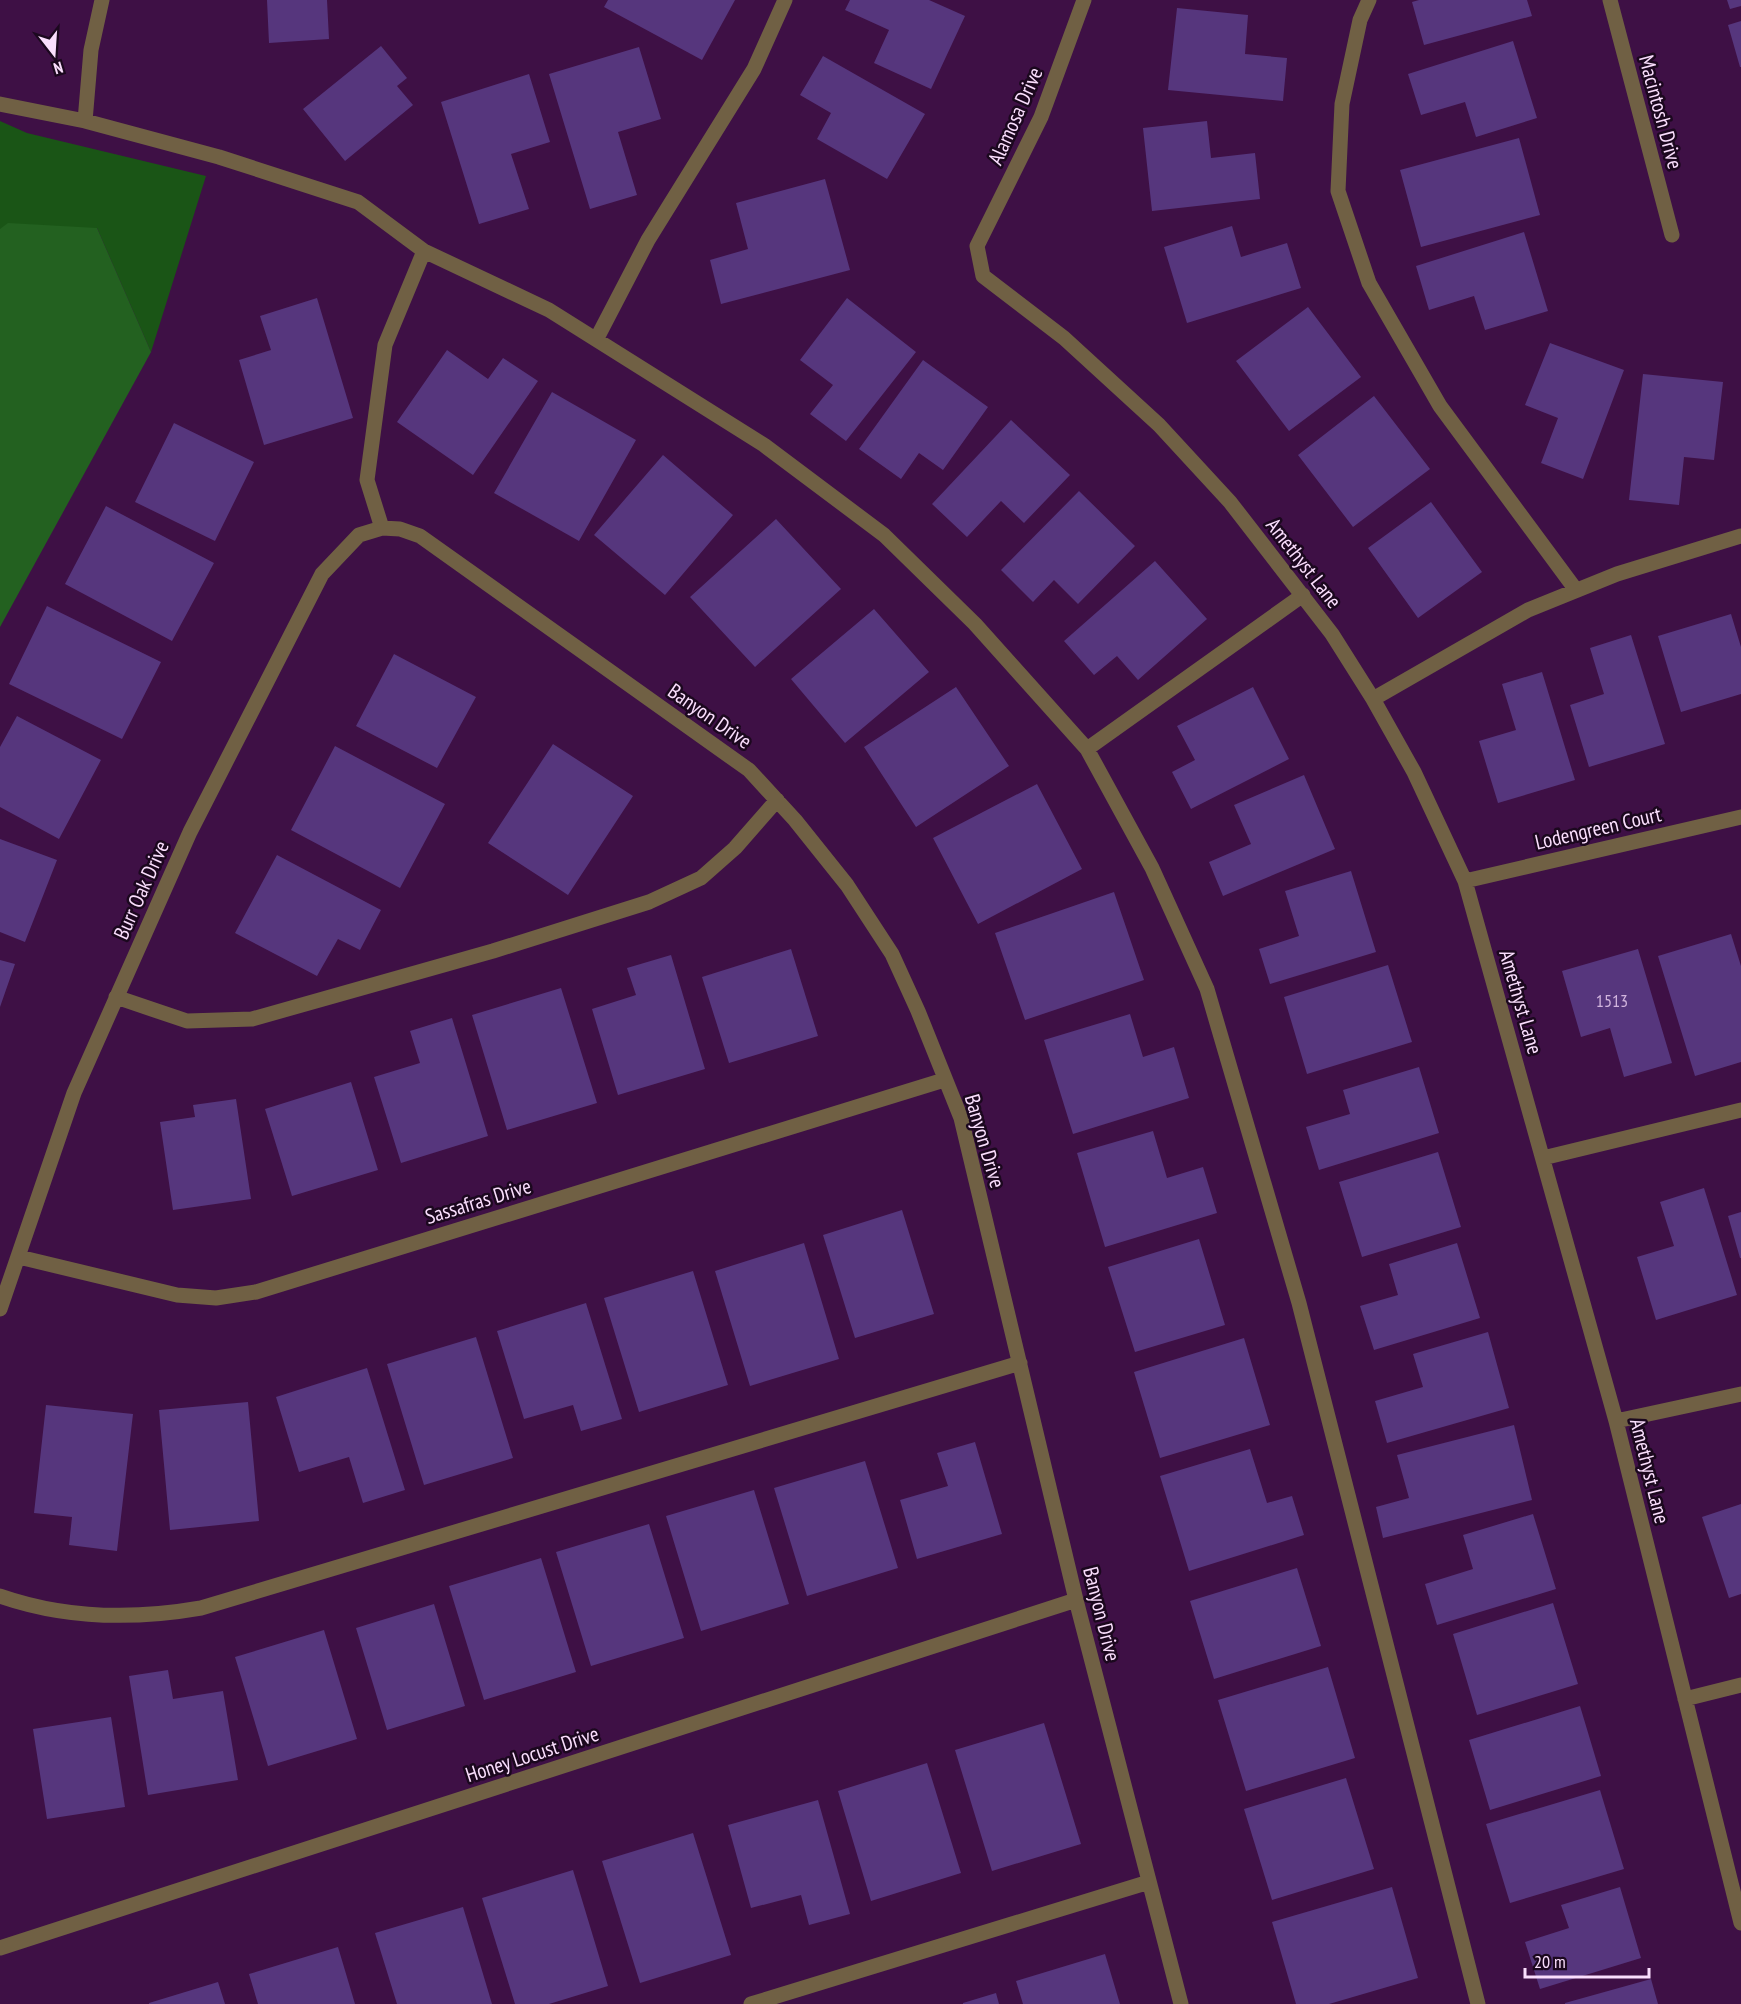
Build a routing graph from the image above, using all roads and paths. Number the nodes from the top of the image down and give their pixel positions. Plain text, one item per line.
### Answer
1 (102, 0) edge
2 (785, 0) edge
3 (1084, 0) edge
4 (1369, 0) edge
5 (1610, 0) edge
6 (0, 104) edge
7 (85, 122) junction
8 (1672, 235) dead end
9 (977, 246) joint
10 (424, 251) junction
11 (597, 338) junction
12 (382, 528) junction
13 (1741, 536) edge
14 (1576, 590) junction
15 (1303, 595) junction
16 (1373, 699) junction
17 (1087, 749) junction
18 (777, 800) junction
19 (1741, 817) edge
20 (1465, 881) junction
21 (116, 998) junction
22 (944, 1080) junction
23 (1741, 1110) edge
24 (1543, 1158) junction
25 (18, 1257) junction
26 (0, 1309) edge
27 (1020, 1363) junction
28 (1741, 1394) edge
29 (1617, 1421) junction
30 (0, 1596) edge
31 (1076, 1600) junction
32 (1741, 1685) edge
33 (1685, 1698) junction
34 (1149, 1882) junction
35 (1741, 1923) edge
36 (0, 1948) edge
37 (751, 2004) edge
38 (1181, 2004) edge
39 (1478, 2004) edge

1 - 7 street
2 - 11 street
3 - 9 street, Alamosa Drive
4 - 14 street
5 - 8 street, Macintosh Drive
6 - 7 street
7 - 10 street
9 - 15 street, Amethyst Lane
10 - 11 street
10 - 12 street
11 - 17 street
12 - 18 street, Banyon Drive
12 - 21 street, Burr Oak Drive
13 - 14 street
14 - 16 street
15 - 16 street, Amethyst Lane
15 - 17 street
16 - 20 street, Amethyst Lane
17 - 39 street
18 - 21 street
18 - 22 street, Banyon Drive
19 - 20 street, Lodengreen Court
20 - 24 street, Amethyst Lane
21 - 25 street, Burr Oak Drive
22 - 25 street, Sassafras Drive
22 - 27 street, Banyon Drive
23 - 24 street
24 - 29 street, Amethyst Lane
25 - 26 street, Burr Oak Drive
27 - 30 street
27 - 31 street, Banyon Drive
28 - 29 street
29 - 33 street, Amethyst Lane
31 - 34 street, Banyon Drive
31 - 36 street, Honey Locust Drive
32 - 33 street
33 - 35 street, Amethyst Lane
34 - 37 street
34 - 38 street, Banyon Drive

